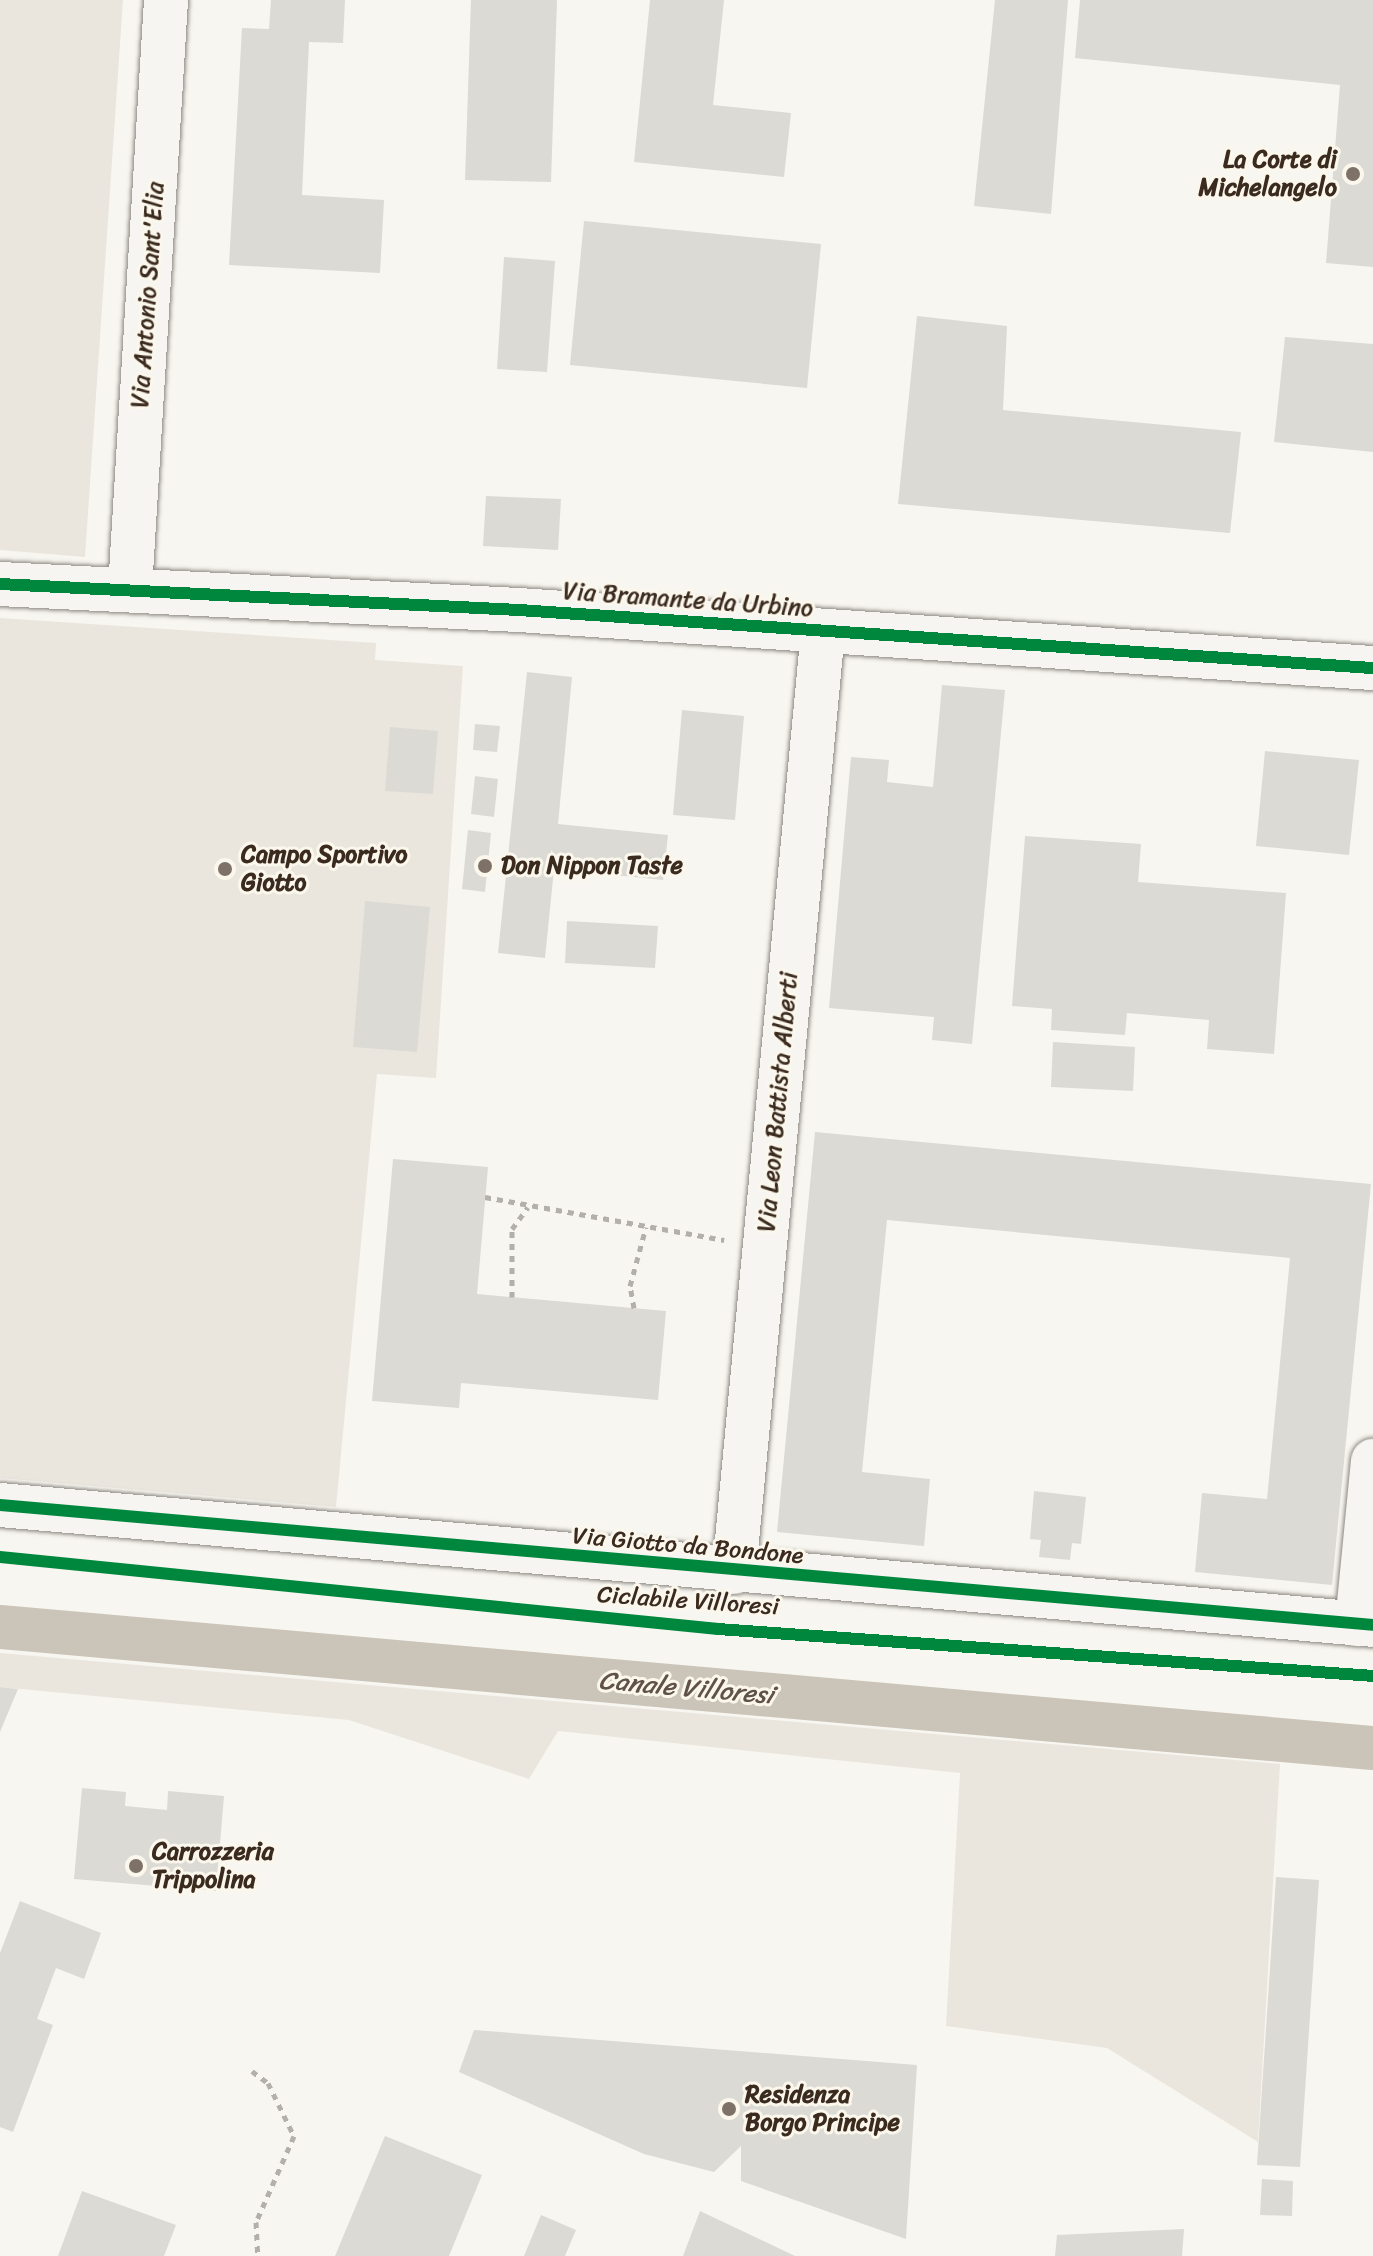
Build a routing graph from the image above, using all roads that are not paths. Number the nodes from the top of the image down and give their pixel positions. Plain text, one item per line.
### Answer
1 (166, 0) edge
2 (0, 584) edge
3 (130, 589) junction
4 (823, 631) junction
5 (1373, 668) edge
6 (1373, 1461) edge
7 (0, 1505) edge
8 (734, 1572) junction
9 (1365, 1624) edge

1 - 3 street, Via Antonio Sant'Elia
2 - 3 street, Via Bramante da Urbino
3 - 4 street, Via Bramante da Urbino
4 - 5 street, Via Bramante da Urbino
4 - 8 street, Via Leon Battista Alberti
6 - 9 street
7 - 8 street, Via Giotto da Bondone
8 - 9 street, Via Giotto da Bondone

